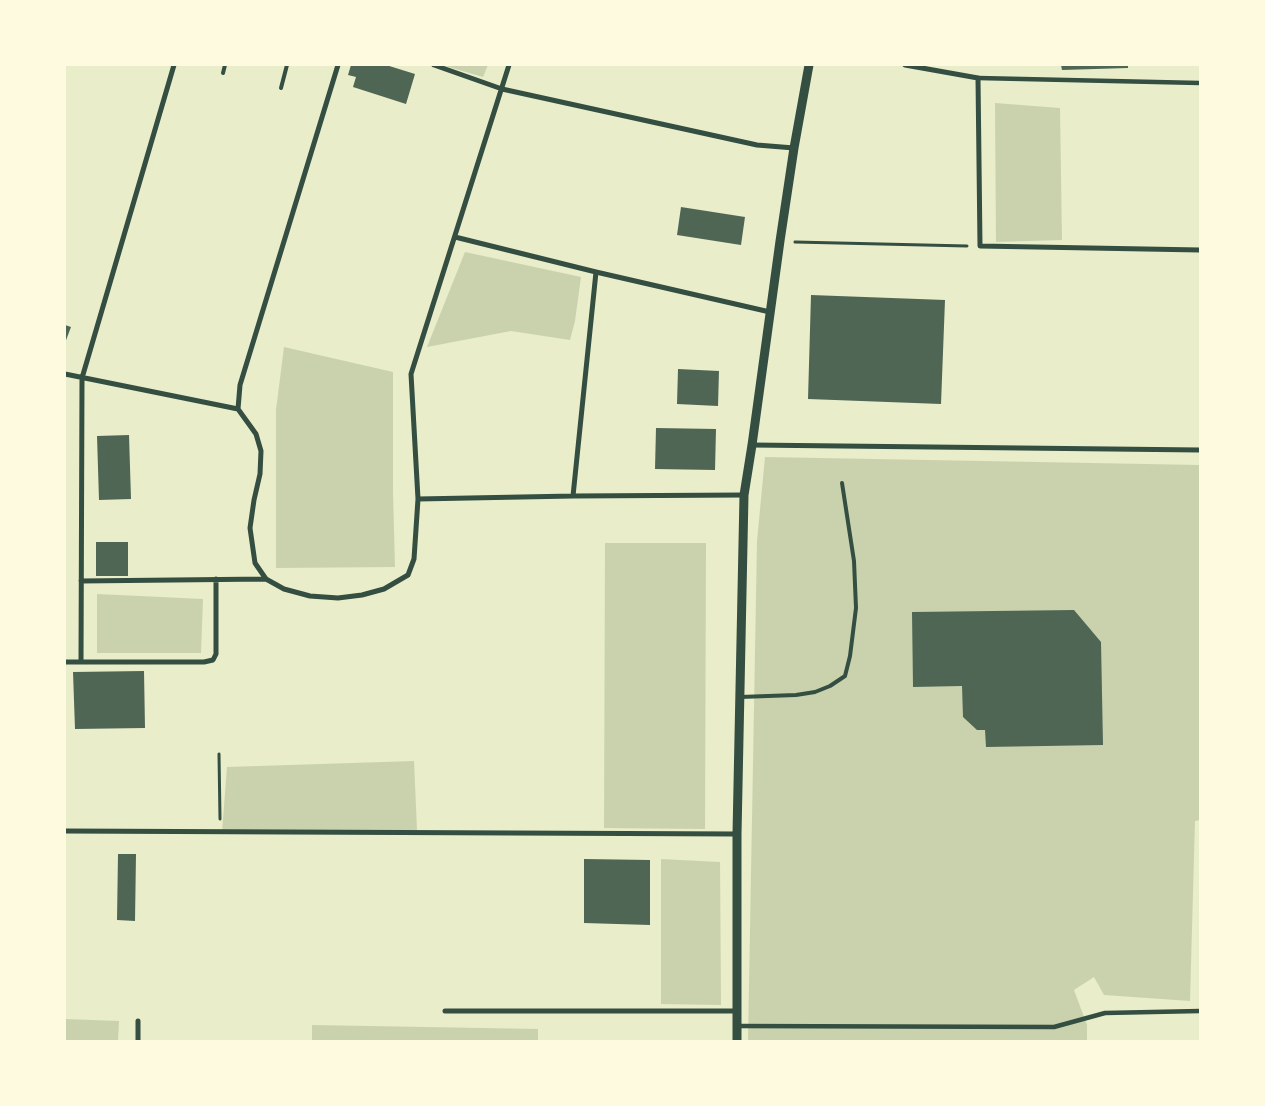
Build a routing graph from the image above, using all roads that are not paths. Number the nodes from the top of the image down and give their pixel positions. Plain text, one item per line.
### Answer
1 (174, 65) edge
2 (226, 65) edge
3 (288, 65) edge
4 (338, 65) edge
5 (434, 65) edge
6 (509, 65) edge
7 (809, 65) edge
8 (905, 65) edge
9 (223, 73) dead end
10 (978, 78) junction
11 (1200, 83) edge
12 (281, 88) dead end
13 (502, 89) junction
14 (794, 148) junction
15 (455, 237) junction
16 (1200, 250) edge
17 (596, 272) junction
18 (770, 312) junction
19 (65, 374) edge
20 (82, 378) junction
21 (238, 409) junction
22 (752, 445) junction
23 (1200, 450) edge
24 (842, 483) dead end
25 (744, 495) junction
26 (573, 496) junction
27 (418, 498) junction
28 (216, 579) junction
29 (266, 579) junction
30 (81, 581) junction
31 (65, 662) edge
32 (81, 662) junction
33 (740, 697) junction
34 (65, 832) edge
35 (737, 834) junction
36 (445, 1011) dead end
37 (737, 1011) junction
38 (1200, 1011) edge
39 (138, 1020) dead end
40 (737, 1026) junction
41 (138, 1041) edge
42 (737, 1041) edge

1 - 20 street
2 - 9 lane
3 - 12 lane
4 - 21 street
5 - 13 street
6 - 13 street
7 - 14 street
8 - 10 street
10 - 11 street
10 - 16 street
13 - 14 street
13 - 15 street
14 - 18 street
15 - 17 street
15 - 27 street
17 - 18 street
17 - 26 street
18 - 22 street
19 - 20 street
20 - 21 street
20 - 30 street
21 - 29 street
22 - 23 street
22 - 25 street
24 - 33 lane
25 - 26 street
25 - 33 street
26 - 27 street
27 - 29 street
28 - 29 street
28 - 30 street
28 - 32 street
30 - 32 street
31 - 32 street
33 - 35 street
34 - 35 street
35 - 37 street
36 - 37 street
37 - 40 street
38 - 40 street
39 - 41 street
40 - 42 street

